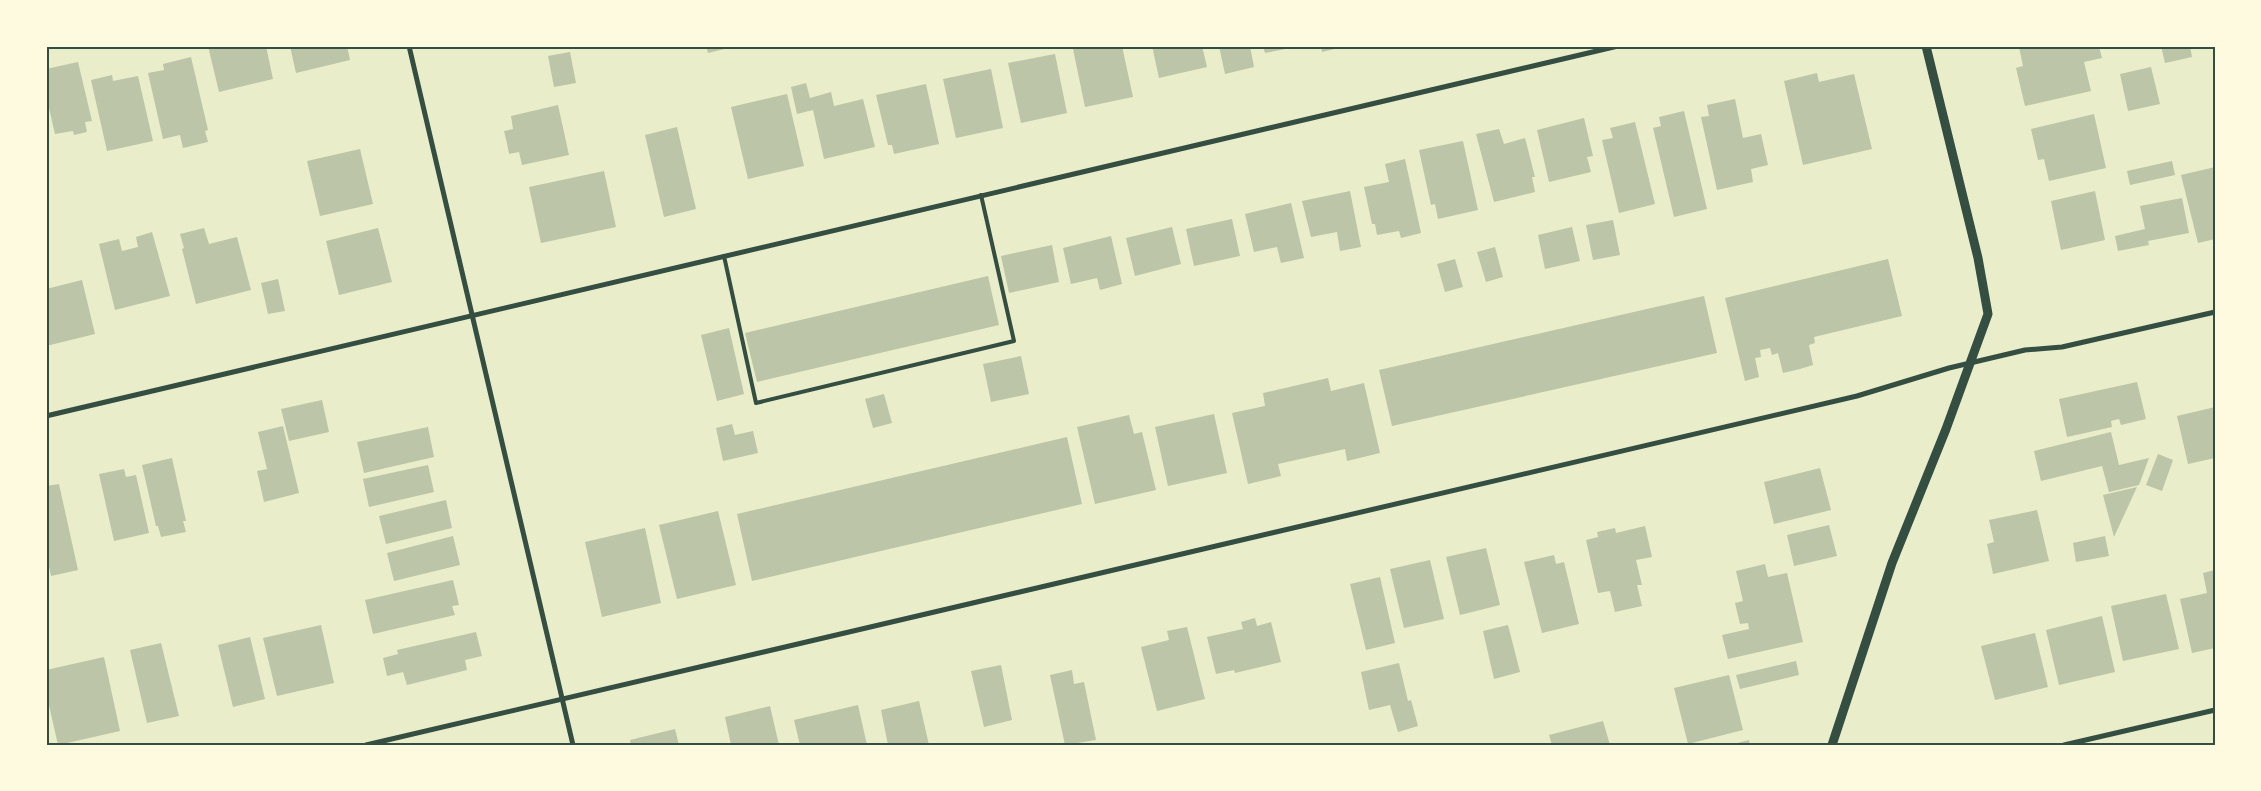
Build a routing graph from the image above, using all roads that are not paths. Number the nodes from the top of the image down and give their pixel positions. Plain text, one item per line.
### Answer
1 (409, 46) edge
2 (1618, 46) edge
3 (1926, 46) edge
4 (981, 195) junction
5 (724, 256) junction
6 (2215, 312) edge
7 (472, 315) junction
8 (1970, 363) junction
9 (46, 416) edge
10 (562, 699) junction
11 (2215, 710) edge
12 (366, 745) edge
13 (572, 745) edge
14 (1832, 745) edge
15 (2064, 745) edge

1 - 7 street
2 - 4 street
3 - 8 street
4 - 5 street
4 - 5 lane
5 - 7 street
6 - 8 street
7 - 9 street
7 - 10 street
8 - 10 street
8 - 14 street
10 - 12 street
10 - 13 street
11 - 15 street

